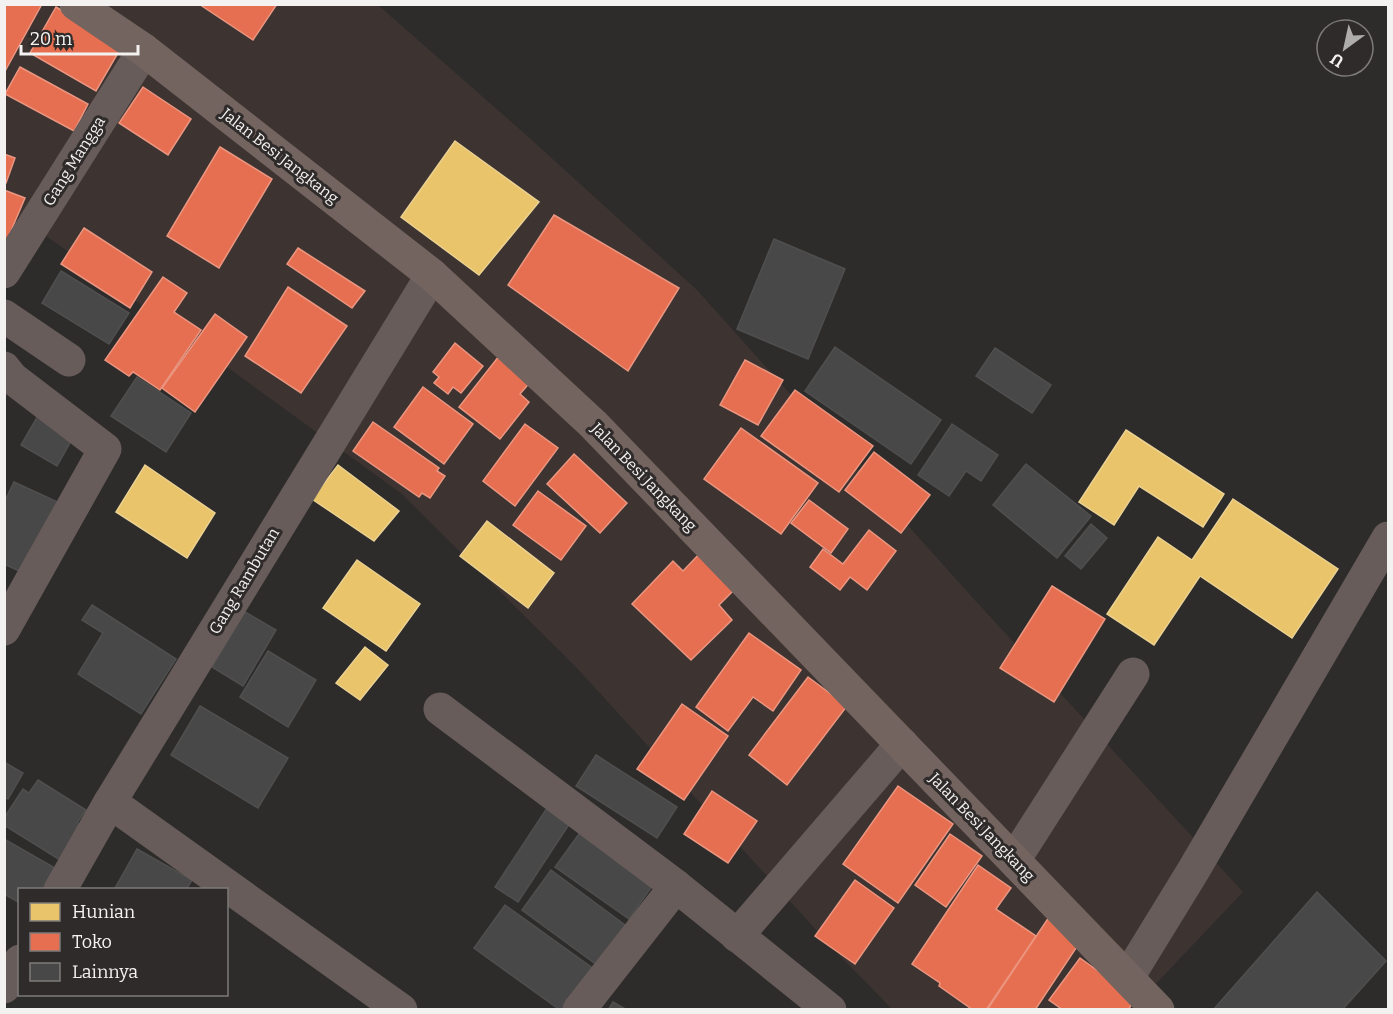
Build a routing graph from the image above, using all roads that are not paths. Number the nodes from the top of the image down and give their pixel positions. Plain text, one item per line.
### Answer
1 (76, 4) edge
2 (144, 50) junction
3 (4, 272) edge
4 (432, 275) junction
5 (4, 316) edge
6 (69, 360) dead end
7 (4, 368) edge
8 (1389, 538) edge
9 (4, 629) edge
10 (1133, 674) dead end
11 (440, 709) dead end
12 (902, 744) junction
13 (110, 802) junction
14 (1014, 860) junction
15 (676, 886) junction
16 (61, 888) edge
17 (737, 936) junction
18 (4, 951) edge
19 (18, 958) edge
20 (18, 962) edge
21 (1128, 978) junction
22 (4, 987) edge
23 (1151, 1007) edge
24 (402, 1010) edge
25 (579, 1010) edge
26 (830, 1010) edge

1 - 2 main road, Jalan Besi Jangkang
2 - 3 street, Gang Mangga
2 - 4 main road, Jalan Besi Jangkang
4 - 12 main road, Jalan Besi Jangkang
4 - 13 street, Gang Rambutan
5 - 6 street
7 - 9 street
8 - 21 street
10 - 14 street
11 - 15 street
12 - 14 main road, Jalan Besi Jangkang
12 - 17 street
13 - 16 street, Gang Rambutan
13 - 24 street
14 - 21 main road, Jalan Besi Jangkang
15 - 17 street
15 - 25 street
17 - 26 street
18 - 19 street
20 - 22 street
21 - 23 main road, Jalan Besi Jangkang

